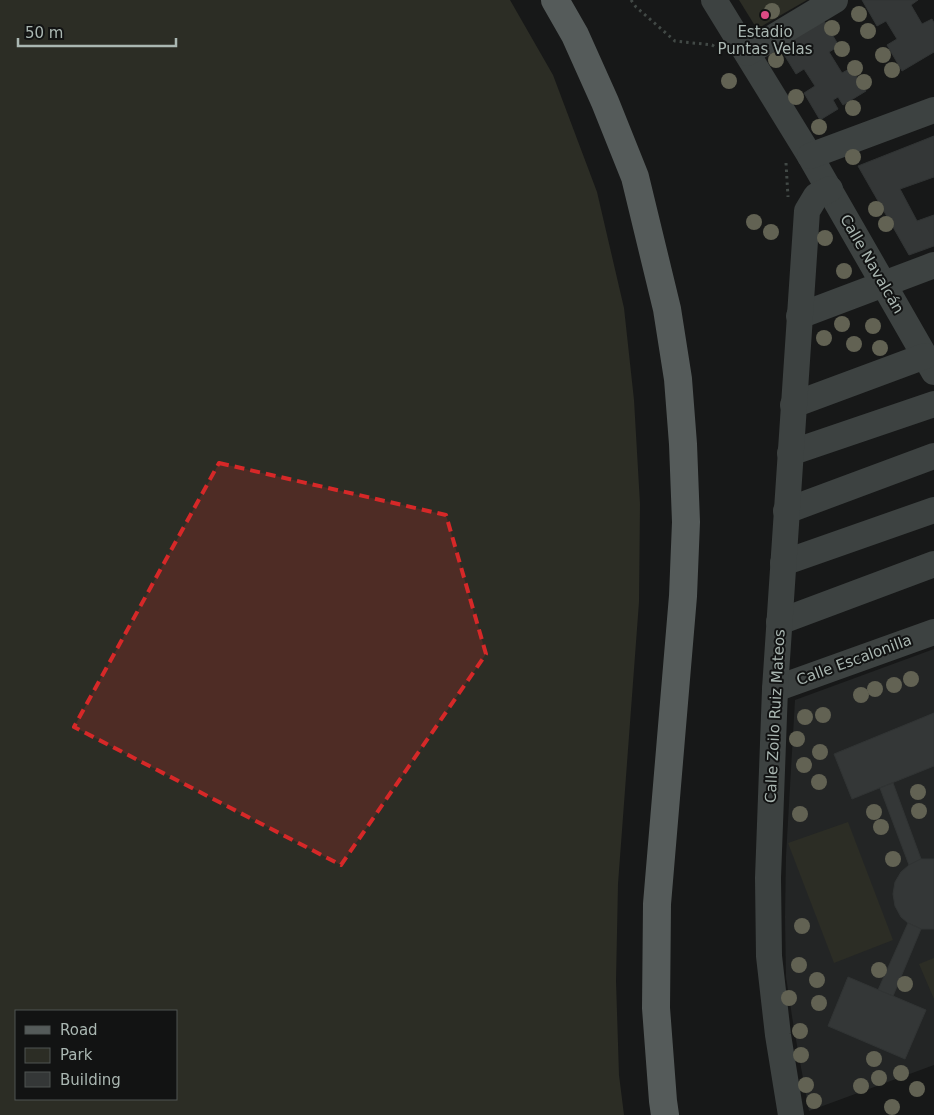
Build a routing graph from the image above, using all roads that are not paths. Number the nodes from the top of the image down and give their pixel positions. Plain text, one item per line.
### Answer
1 (555, 0) edge
2 (714, 0) edge
3 (835, 0) edge
4 (746, 53) junction
5 (934, 110) edge
6 (810, 156) junction
7 (830, 189) junction
8 (934, 266) edge
9 (884, 284) junction
10 (799, 316) junction
11 (930, 364) edge
12 (934, 404) edge
13 (793, 405) junction
14 (790, 453) junction
15 (934, 456) edge
16 (934, 510) edge
17 (786, 511) junction
18 (783, 563) junction
19 (934, 564) edge
20 (779, 622) junction
21 (934, 632) edge
22 (775, 689) junction
23 (665, 1115) edge
24 (791, 1115) edge

1 - 23 main road
2 - 4 street
3 - 4 street
4 - 6 street
5 - 6 street
6 - 7 street, Calle Navalcán
7 - 9 street, Calle Navalcán
7 - 10 street, Calle Zoilo Ruiz Mateos
8 - 9 street
9 - 10 street
9 - 11 street, Calle Navalcán
10 - 13 street, Calle Zoilo Ruiz Mateos
11 - 13 street
12 - 14 street
13 - 14 street, Calle Zoilo Ruiz Mateos
14 - 17 street, Calle Zoilo Ruiz Mateos
15 - 17 street
16 - 18 street
17 - 18 street, Calle Zoilo Ruiz Mateos
18 - 20 street, Calle Zoilo Ruiz Mateos
19 - 20 street
20 - 22 street, Calle Zoilo Ruiz Mateos
21 - 22 street, Calle Escalonilla
22 - 24 street, Calle Zoilo Ruiz Mateos

